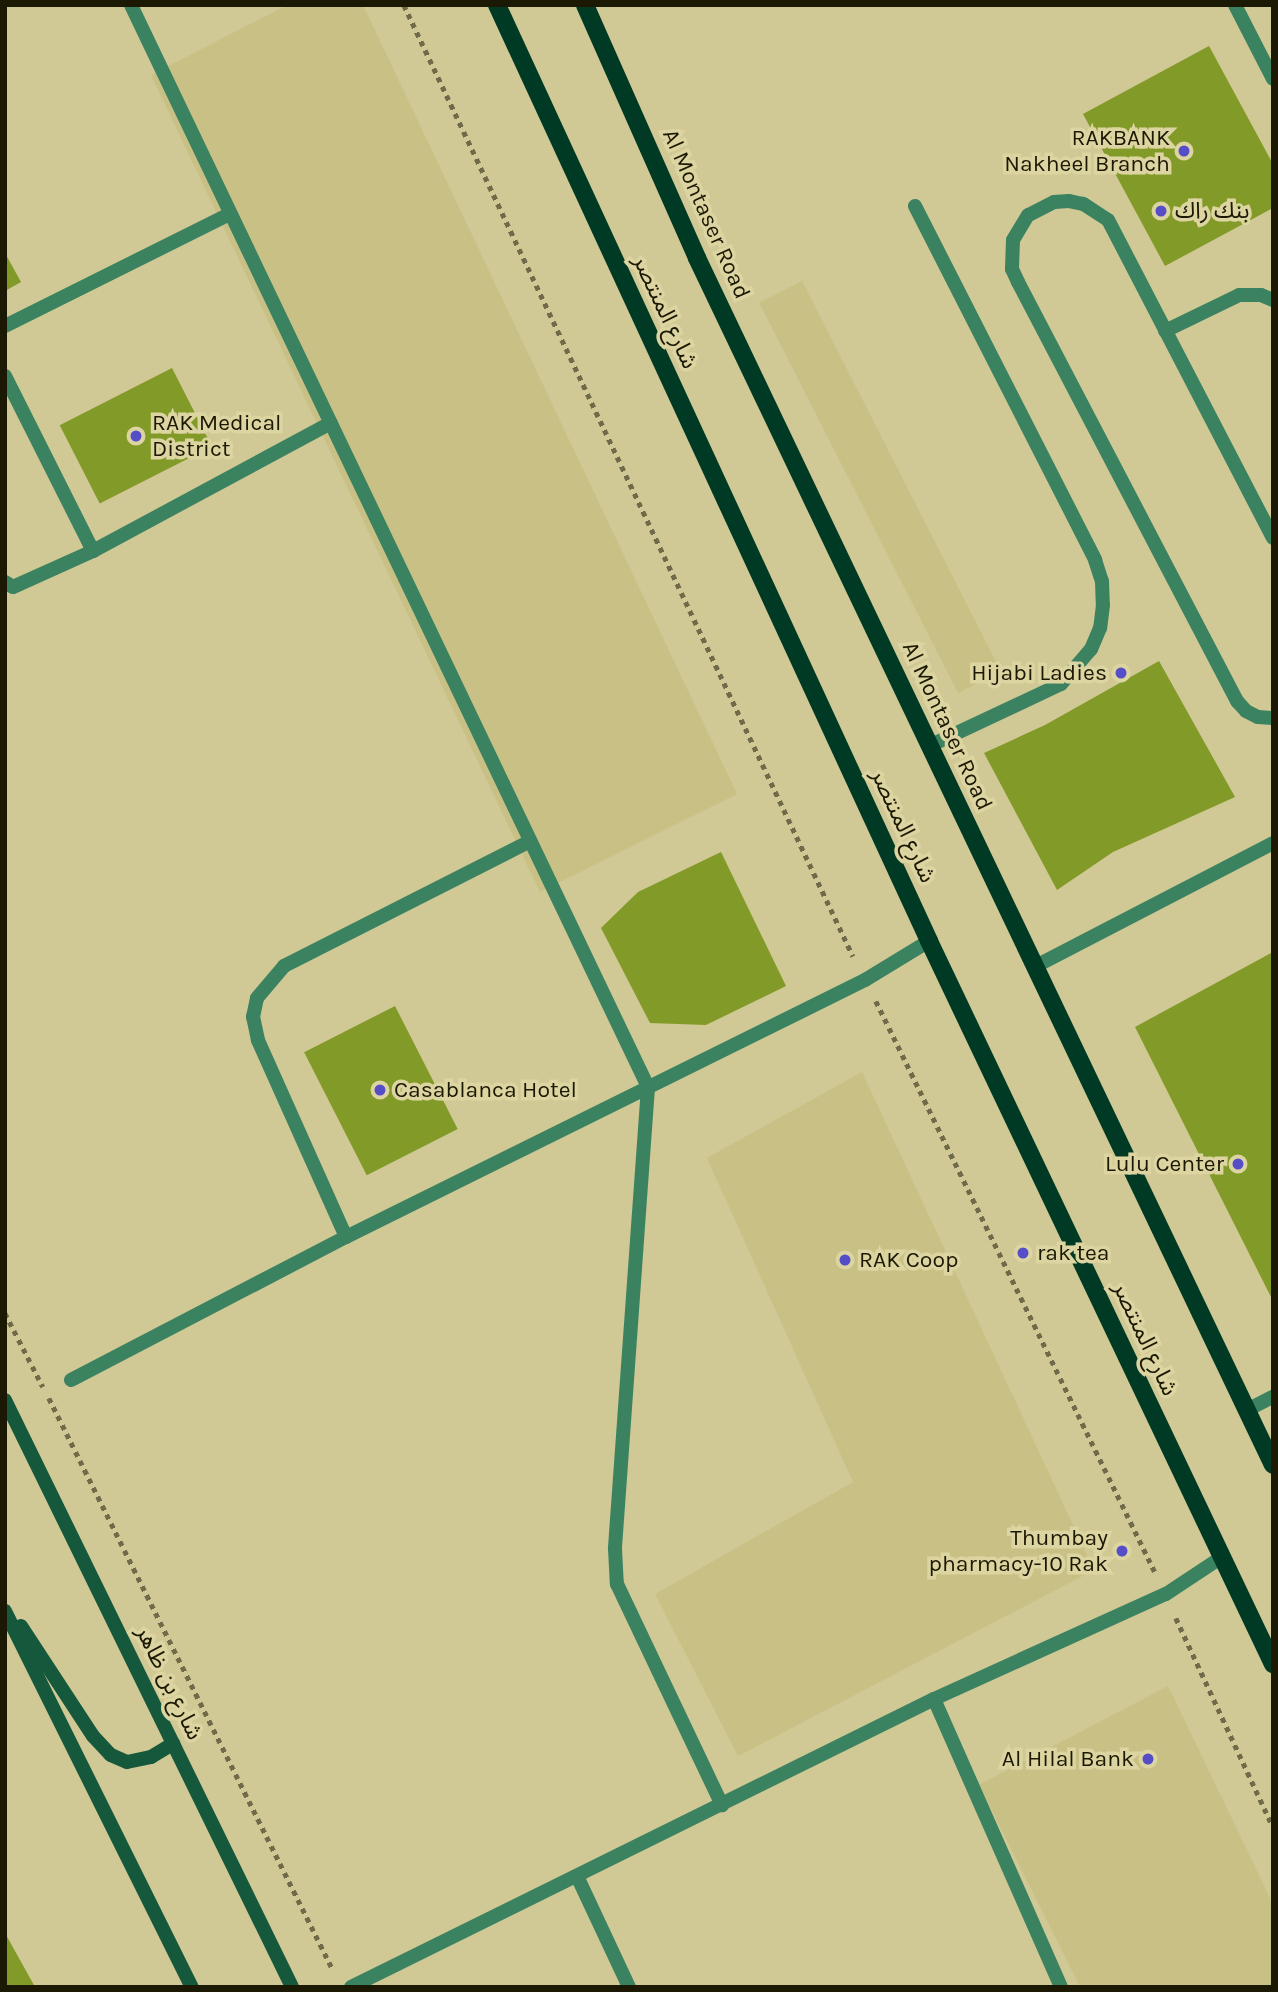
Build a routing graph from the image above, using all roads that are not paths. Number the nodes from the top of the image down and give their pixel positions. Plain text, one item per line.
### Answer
1 (131, 5) edge
2 (496, 5) edge
3 (585, 5) edge
4 (1235, 5) edge
5 (1273, 79) edge
6 (915, 206) dead end
7 (230, 214) junction
8 (1273, 300) edge
9 (5, 326) edge
10 (1165, 331) junction
11 (5, 376) edge
12 (331, 423) junction
13 (1273, 538) edge
14 (93, 551) junction
15 (5, 582) edge
16 (1273, 718) edge
17 (929, 746) junction
18 (530, 841) junction
19 (1273, 843) edge
20 (929, 941) junction
21 (1034, 967) junction
22 (648, 1087) junction
23 (346, 1237) junction
24 (71, 1380) dead end
25 (1273, 1397) edge
26 (5, 1400) edge
27 (1247, 1410) junction
28 (1273, 1465) edge
29 (1222, 1557) junction
30 (5, 1602) edge
31 (5, 1612) edge
32 (1273, 1664) edge
33 (934, 1699) junction
34 (173, 1744) junction
35 (722, 1805) junction
36 (577, 1876) junction
37 (192, 1987) edge
38 (292, 1987) edge
39 (351, 1987) edge
40 (629, 1987) edge
41 (1061, 1987) edge

1 - 7 lane
2 - 20 main road, شارع المنتصر
3 - 17 main road, Al Montaser Road
4 - 5 lane
6 - 17 lane
7 - 9 lane
7 - 12 lane
8 - 10 lane
10 - 13 lane
10 - 16 lane
11 - 14 lane
12 - 14 lane
12 - 18 lane
14 - 15 lane
17 - 21 main road, Al Montaser Road
18 - 22 lane
18 - 23 lane
19 - 21 lane
20 - 22 lane
20 - 29 main road, شارع المنتصر
21 - 27 main road, Al Montaser Road
22 - 23 lane
22 - 35 lane
23 - 24 lane
25 - 27 lane
26 - 34 street, شارع بن ظاهر
27 - 28 main road, Al Montaser Road
29 - 32 main road, شارع المنتصر
29 - 33 lane
30 - 34 street
31 - 37 street
33 - 35 lane
33 - 41 lane
34 - 38 street, شارع بن ظاهر
35 - 36 lane
36 - 39 lane
36 - 40 lane

